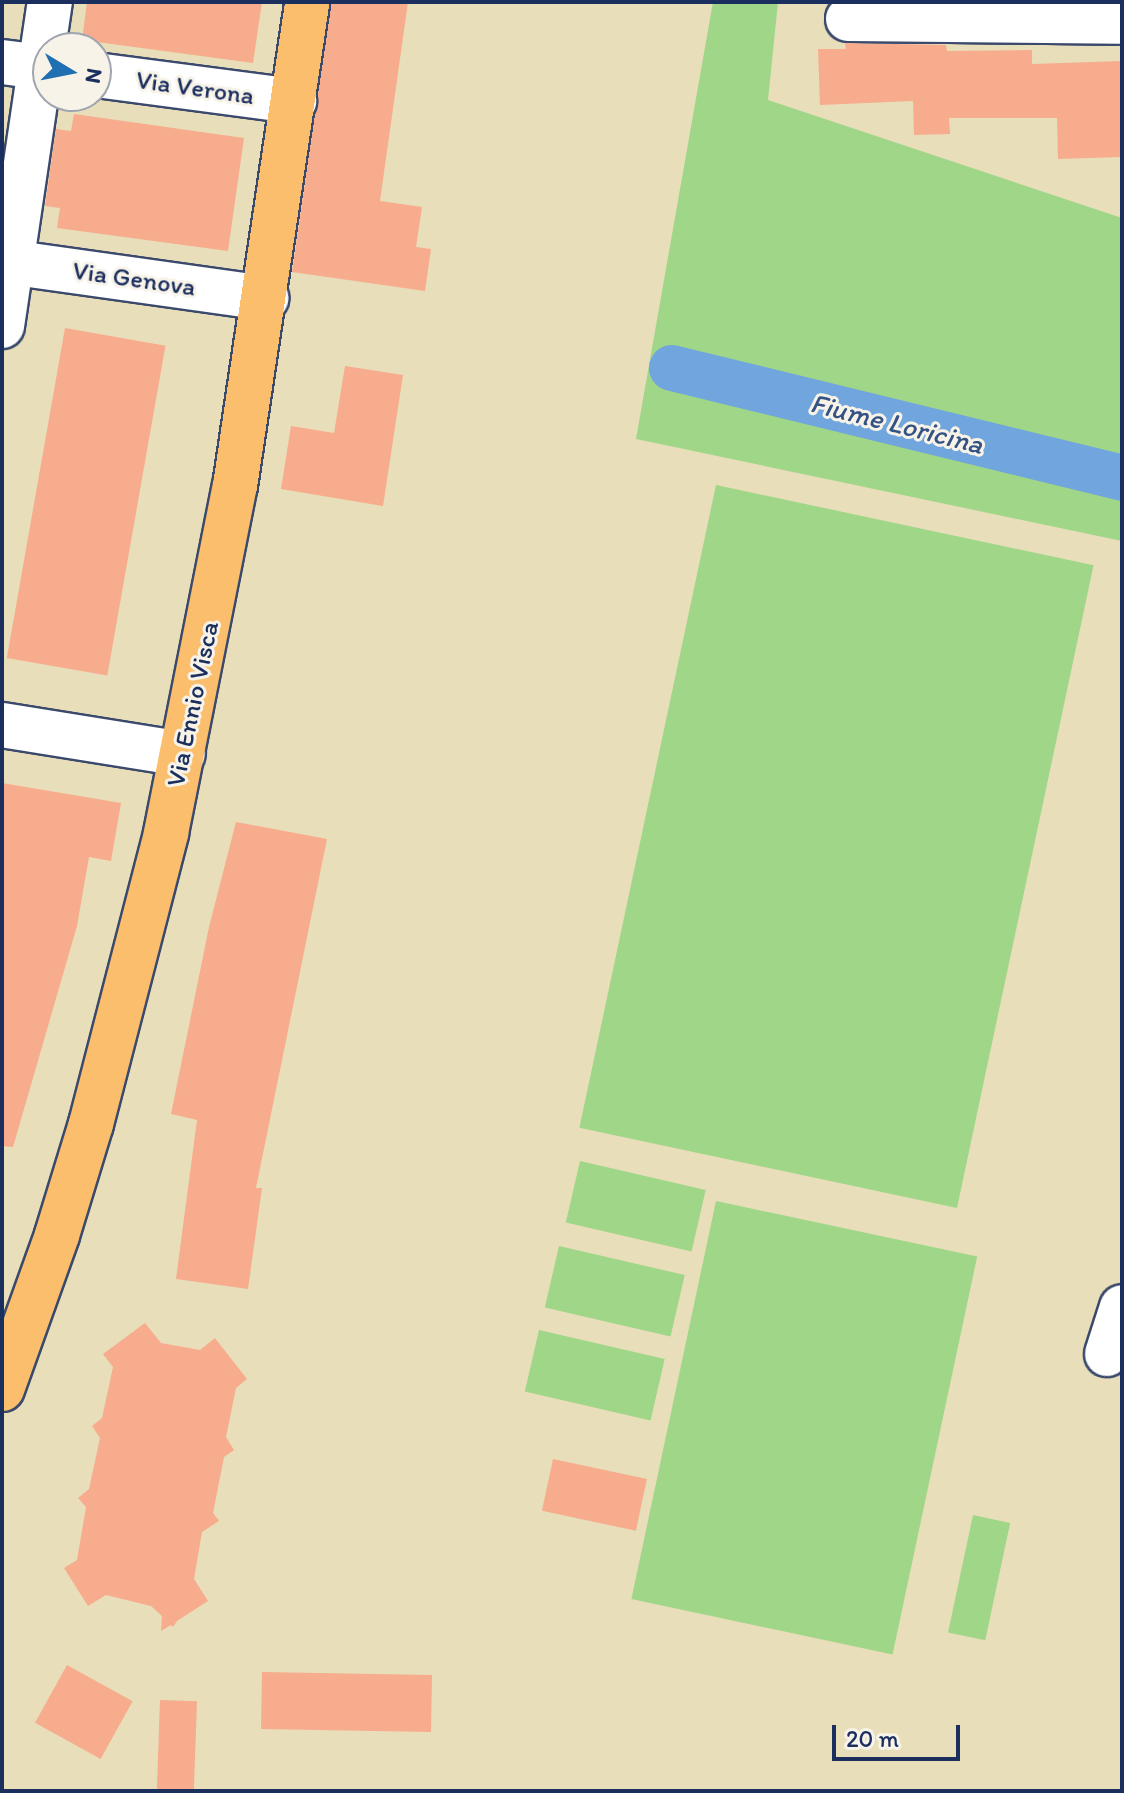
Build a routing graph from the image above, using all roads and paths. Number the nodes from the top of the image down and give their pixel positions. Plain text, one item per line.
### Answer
1 (50, 2) edge
2 (307, 2) edge
3 (848, 19) dead end
4 (1122, 22) edge
5 (31, 66) edge
6 (112, 77) edge
7 (294, 101) junction
8 (7, 261) edge
9 (266, 298) junction
10 (2, 326) edge
11 (2, 725) edge
12 (183, 754) junction
13 (1122, 1307) edge
14 (1107, 1354) dead end
15 (2, 1389) edge

1 - 5 street
2 - 7 main road, Via Ennio Visca
3 - 4 street
5 - 8 street
6 - 7 street, Via Verona
7 - 9 main road, Via Ennio Visca
8 - 9 street, Via Genova
8 - 10 street
9 - 12 main road, Via Ennio Visca
11 - 12 street
12 - 15 main road, Via Ennio Visca
13 - 14 street

